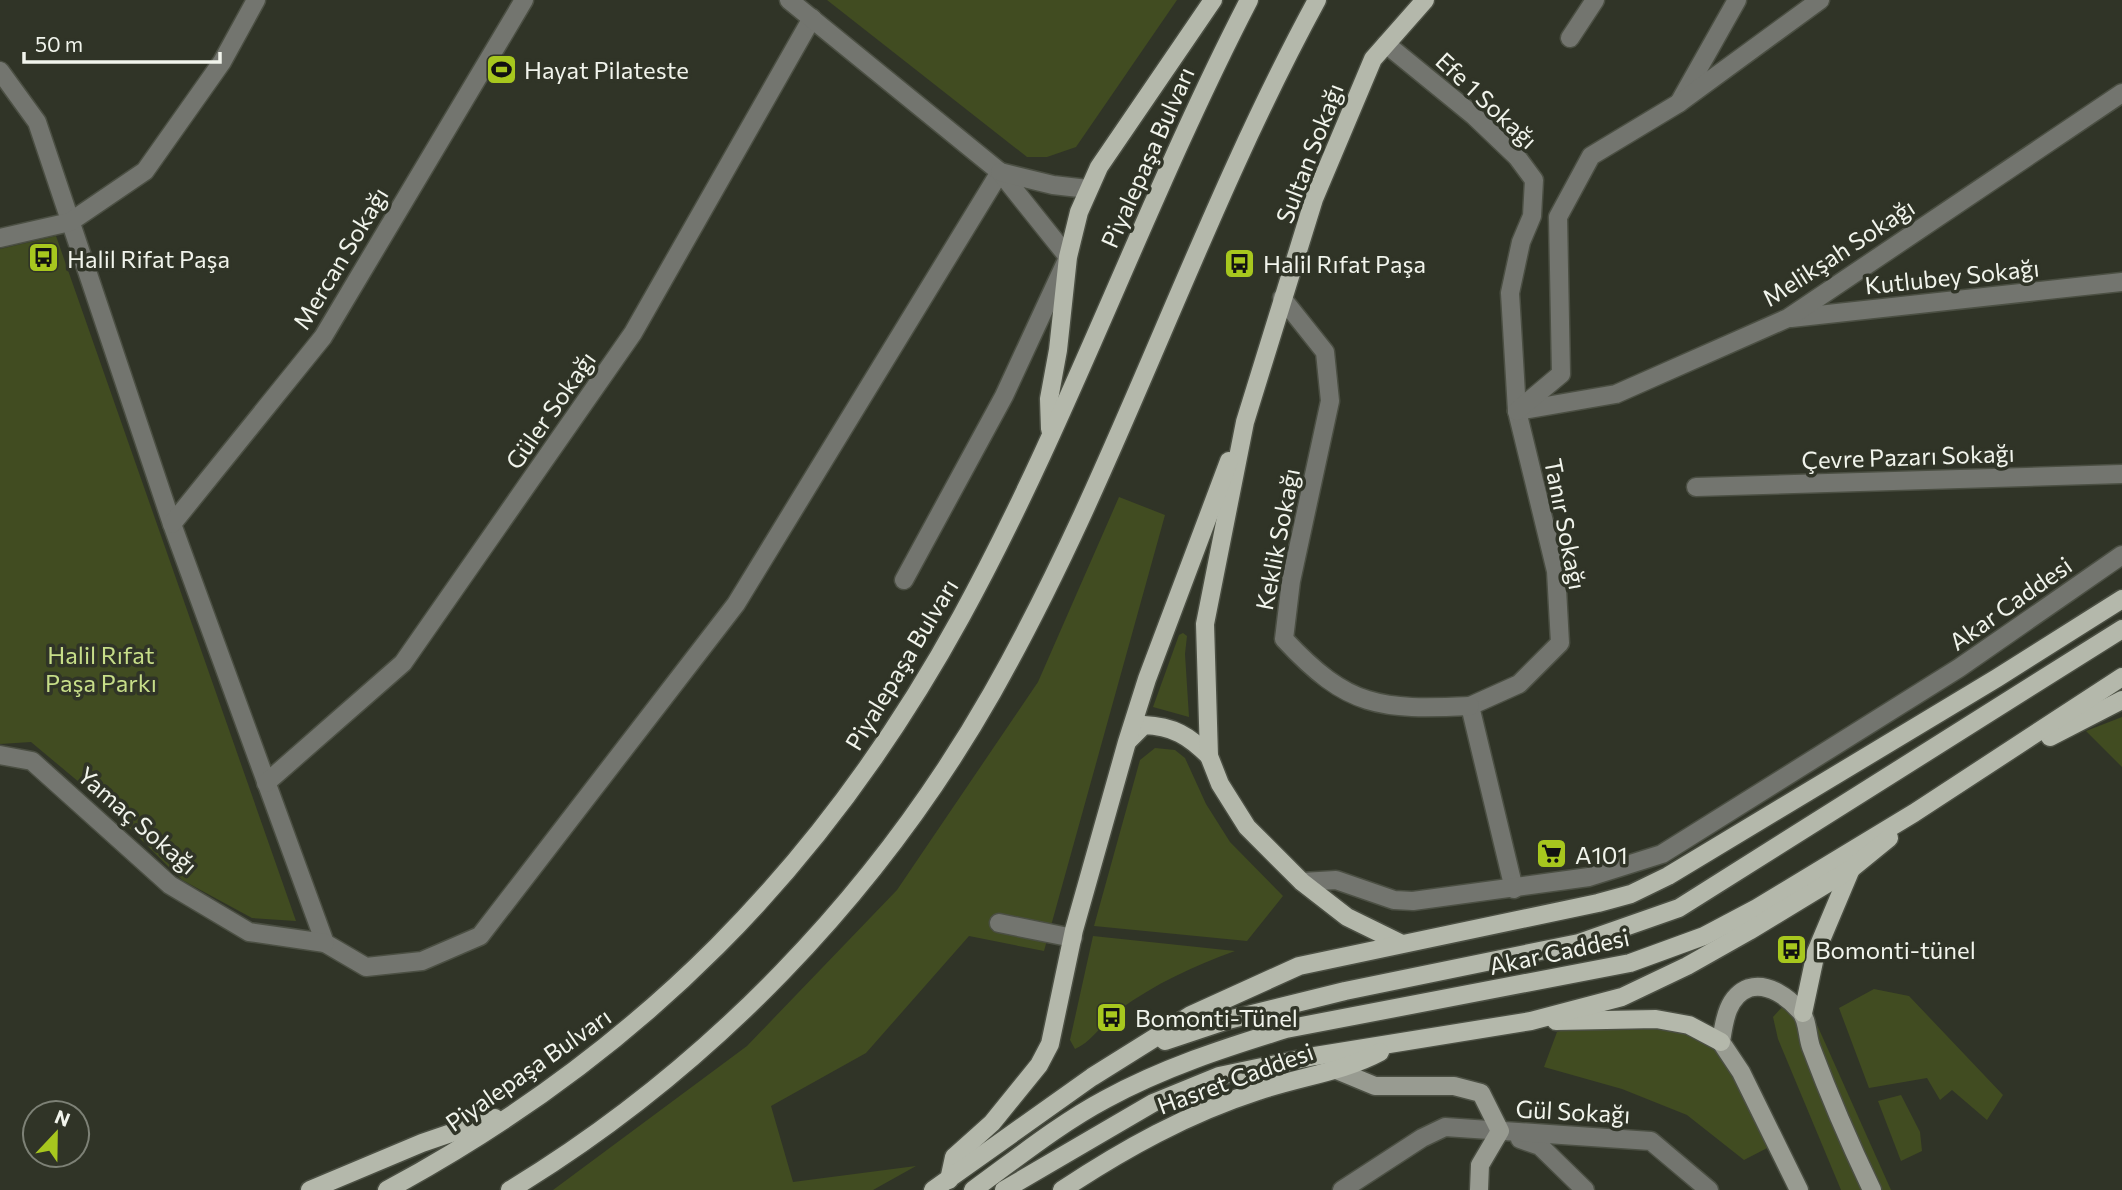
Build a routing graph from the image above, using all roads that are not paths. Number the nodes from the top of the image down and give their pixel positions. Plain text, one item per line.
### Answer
1 (256, 0) edge
2 (524, 0) edge
3 (789, 0) edge
4 (1202, 0) edge
5 (1213, 0) edge
6 (1249, 0) edge
7 (1317, 0) edge
8 (1425, 0) edge
9 (1595, 0) edge
10 (1737, 0) edge
11 (1820, 0) edge
12 (812, 18) junction
13 (1193, 25) junction
14 (1570, 38) dead end
15 (1386, 44) junction
16 (0, 71) edge
17 (2122, 93) edge
18 (1679, 103) junction
19 (1000, 172) junction
20 (1088, 189) junction
21 (70, 222) junction
22 (0, 237) edge
23 (1068, 257) junction
24 (2122, 282) edge
25 (1282, 298) junction
26 (1788, 318) junction
27 (1517, 411) junction
28 (1245, 422) junction
29 (1050, 432) junction
30 (2122, 474) edge
31 (1696, 487) dead end
32 (172, 524) junction
33 (2122, 555) edge
34 (905, 580) dead end
35 (2122, 599) edge
36 (2122, 629) edge
37 (2122, 677) edge
38 (2122, 700) edge
39 (1470, 706) junction
40 (1127, 741) junction
41 (0, 755) edge
42 (1209, 756) junction
43 (1990, 765) junction
44 (266, 783) junction
45 (1914, 813) junction
46 (1851, 869) junction
47 (1303, 882) junction
48 (1514, 889) junction
49 (999, 923) dead end
50 (1073, 938) junction
51 (325, 943) junction
52 (1400, 943) junction
53 (1803, 1013) junction
54 (1531, 1021) junction
55 (1721, 1042) junction
56 (1393, 1045) junction
57 (1138, 1051) junction
58 (1334, 1069) junction
59 (525, 1108) junction
60 (1500, 1132) junction
61 (949, 1180) junction
62 (310, 1190) edge
63 (387, 1190) edge
64 (510, 1190) edge
65 (933, 1190) edge
66 (973, 1190) edge
67 (1004, 1190) edge
68 (1062, 1190) edge
69 (1342, 1190) edge
70 (1479, 1190) edge
71 (1585, 1190) edge
72 (1709, 1190) edge
73 (1799, 1190) edge
74 (1872, 1190) edge

1 - 21 street
2 - 32 street, Mercan Sokağı
3 - 12 street
4 - 13 main road
5 - 13 main road
6 - 29 main road, Piyalepaşa Bulvarı
7 - 64 main road
8 - 15 main road, Sultan Sokağı
9 - 14 street
10 - 18 street
11 - 18 street
12 - 19 street
12 - 44 street, Güler Sokağı
13 - 20 main road
15 - 25 main road, Sultan Sokağı
15 - 27 street, Efe 1 Sokağı
16 - 21 street
17 - 26 street, Melikşah Sokağı
18 - 27 street
19 - 20 street
19 - 23 street
19 - 51 street
20 - 23 main road
21 - 22 street
21 - 32 street
23 - 29 main road
23 - 34 street
24 - 26 street, Kutlubey Sokağı
25 - 28 main road, Sultan Sokağı
25 - 39 street, Keklik Sokağı
26 - 27 street, Melikşah Sokağı
27 - 39 street, Tanır Sokağı
28 - 40 main road
28 - 42 main road
29 - 59 main road, Piyalepaşa Bulvarı
30 - 31 street, Çevre Pazarı Sokağı
32 - 44 street
33 - 48 street, Akar Caddesi
35 - 52 main road
36 - 57 main road, Akar Caddesi
37 - 43 main road, Akar Caddesi
38 - 43 main road
39 - 48 street
40 - 42 main road
40 - 50 main road
41 - 51 street, Yamaç Sokağı
42 - 47 main road
43 - 45 main road, Akar Caddesi
44 - 51 street
45 - 46 main road
45 - 66 main road, Akar Caddesi
46 - 53 main road
46 - 54 main road
47 - 48 street
47 - 52 main road
49 - 50 street
50 - 61 main road
52 - 57 main road
53 - 55 main road
53 - 74 main road
54 - 55 main road
54 - 56 main road
55 - 73 main road
56 - 58 main road, Hasret Caddesi
56 - 67 main road
57 - 61 main road
58 - 60 main road
58 - 68 main road, Hasret Caddesi
59 - 62 main road
59 - 63 main road, Piyalepaşa Bulvarı
60 - 69 street
60 - 70 main road
60 - 71 street
60 - 72 street, Gül Sokağı
61 - 65 main road

